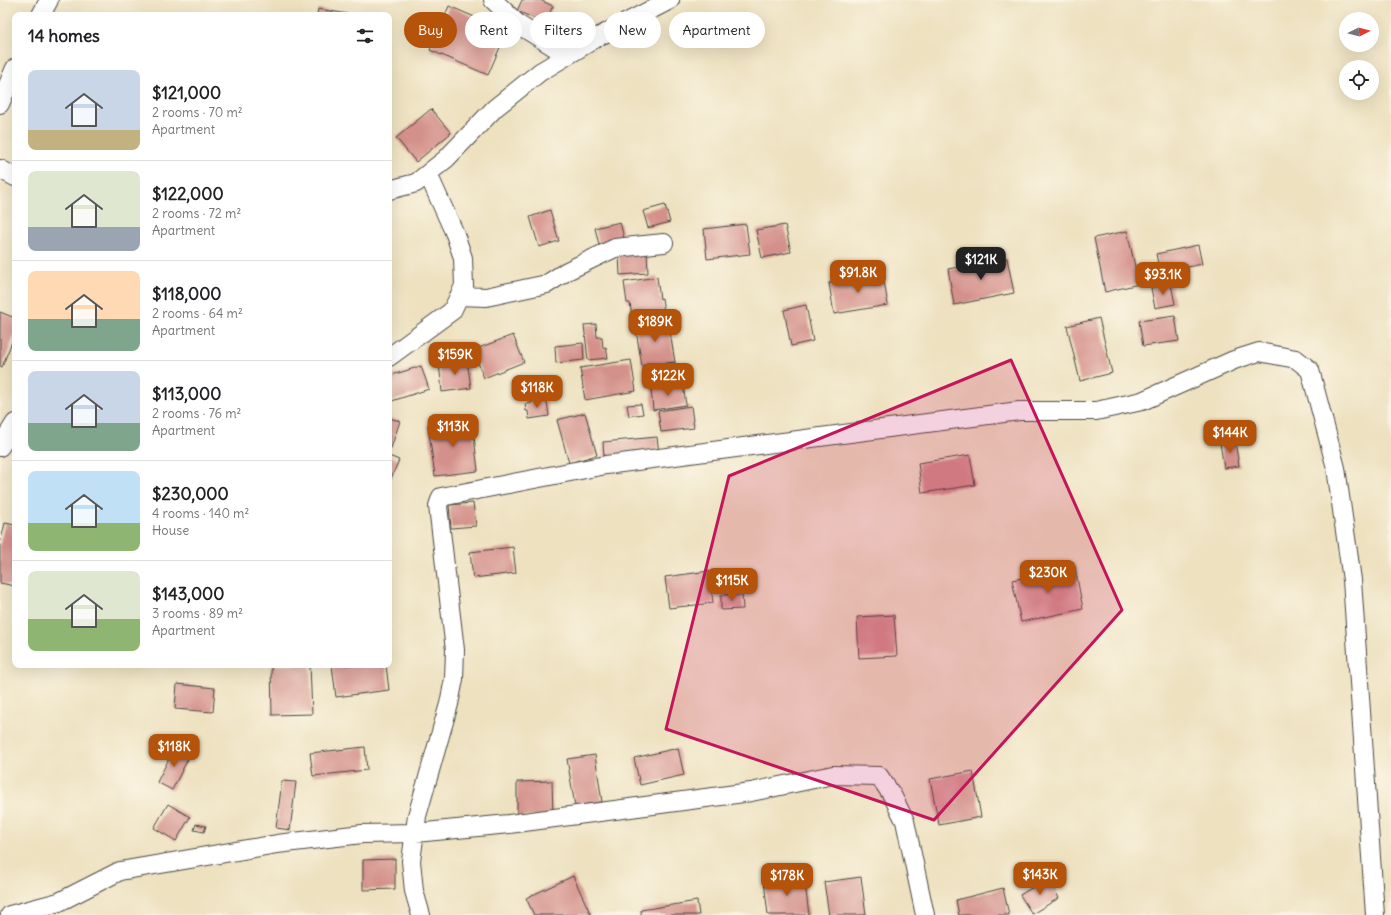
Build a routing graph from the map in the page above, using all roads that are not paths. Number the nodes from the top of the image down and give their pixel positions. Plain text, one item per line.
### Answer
1 (49, 0) edge
2 (493, 0) edge
3 (670, 0) edge
4 (43, 12) edge
5 (567, 55) junction
6 (12, 75) edge
7 (0, 104) edge
8 (0, 169) edge
9 (428, 174) junction
10 (12, 176) edge
11 (392, 189) edge
12 (664, 243) dead end
13 (459, 296) junction
14 (392, 356) edge
15 (12, 428) edge
16 (0, 447) edge
17 (414, 833) junction
18 (41, 911) edge
19 (10, 915) edge
20 (421, 915) edge
21 (925, 915) edge
22 (1375, 915) edge

1 - 4 street
2 - 5 street
3 - 5 street
5 - 9 street
6 - 7 street
8 - 10 street
9 - 11 street
9 - 13 street
12 - 13 street
13 - 14 street
15 - 16 street
17 - 18 street
17 - 20 street
17 - 21 street
17 - 22 street
18 - 19 street

